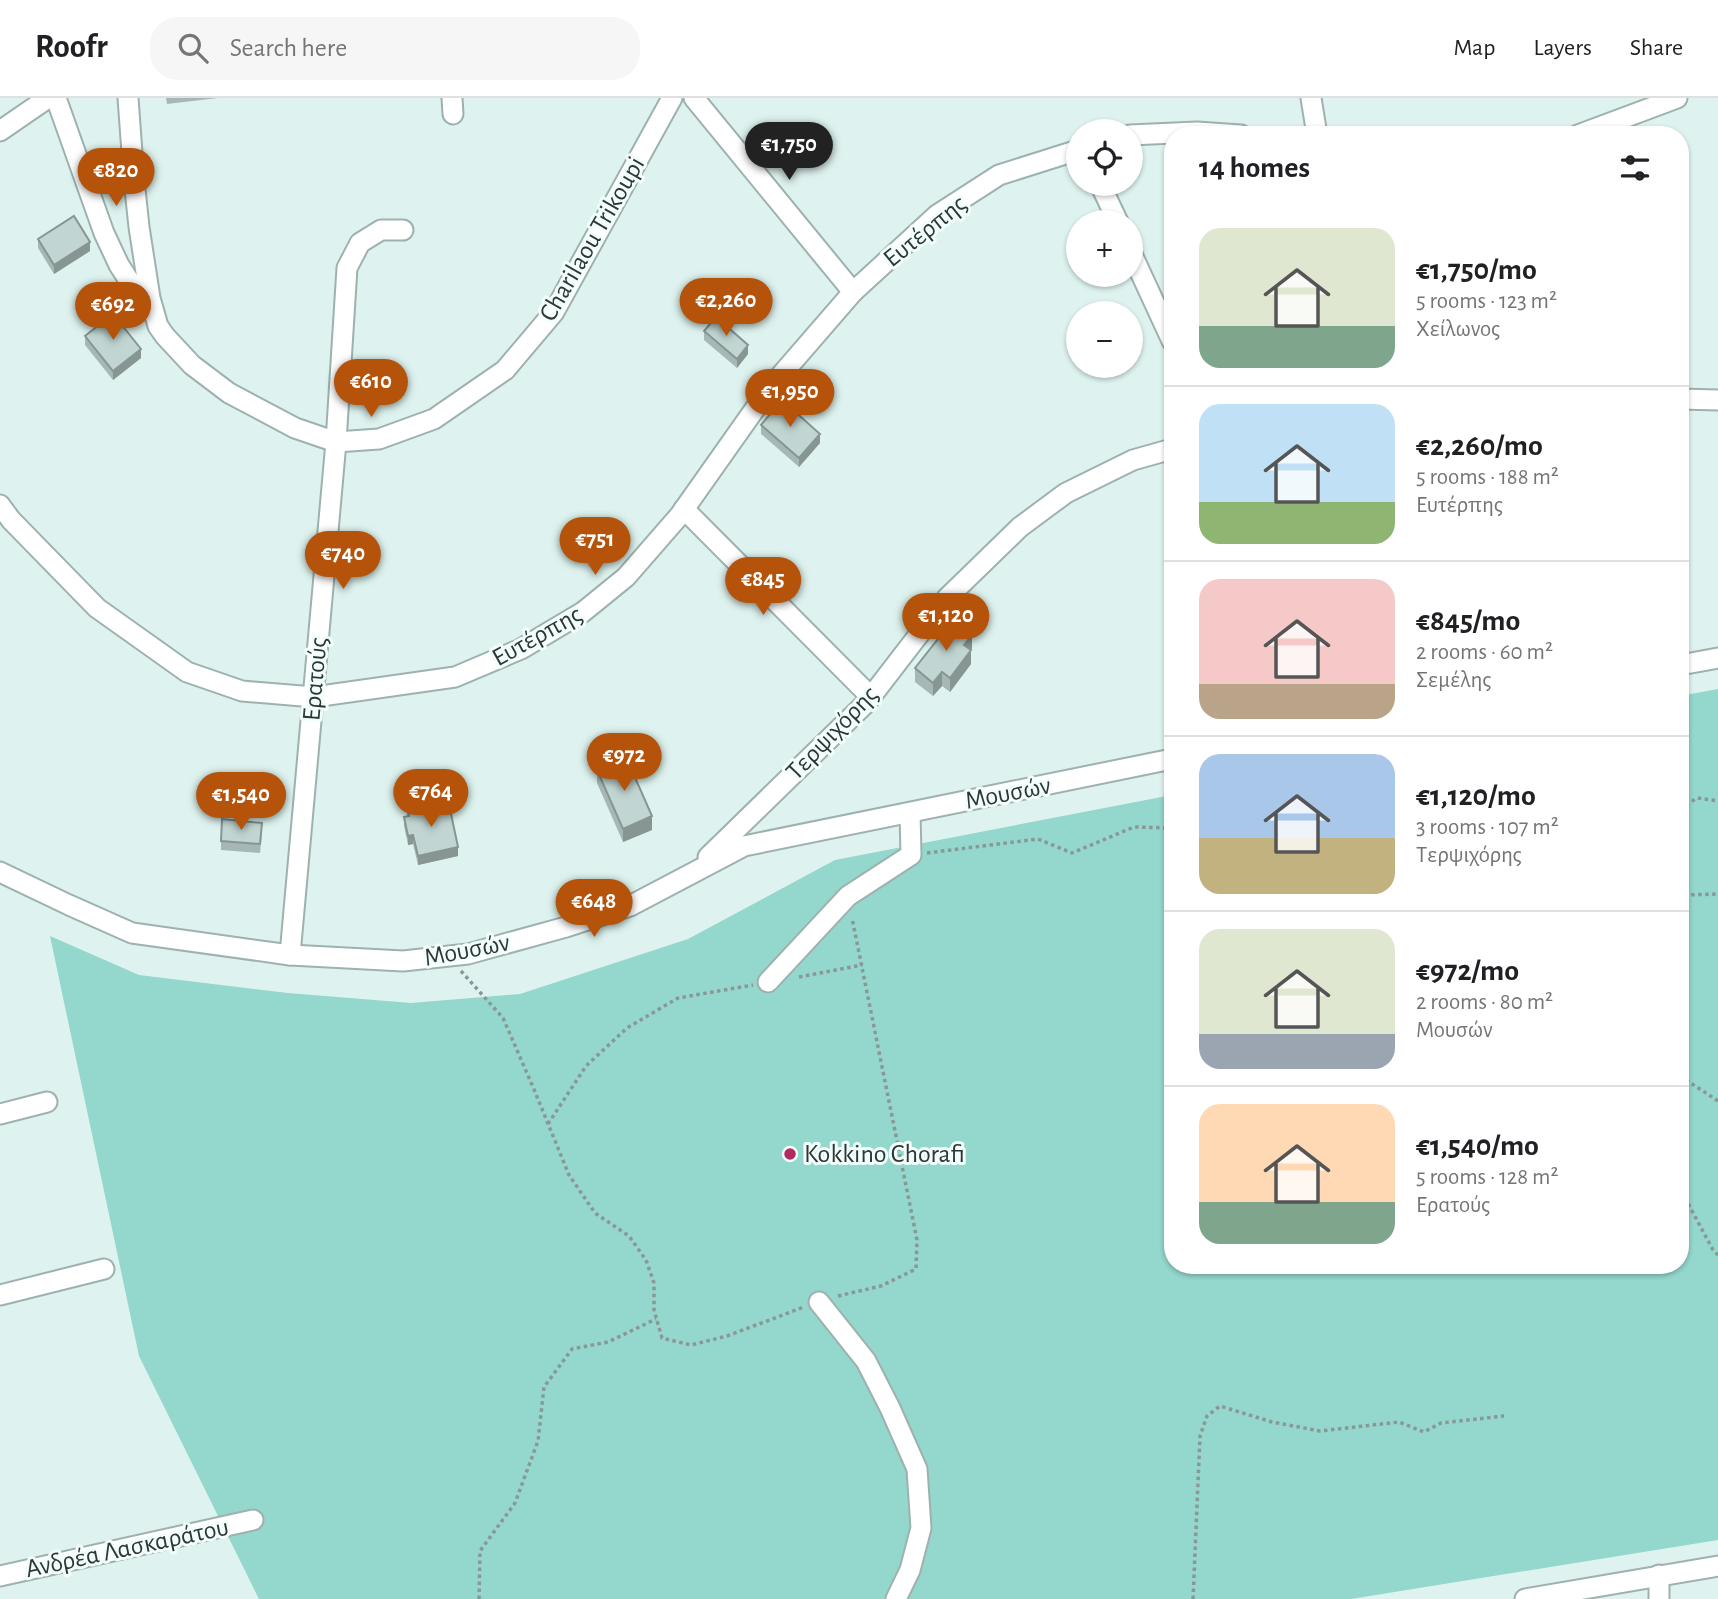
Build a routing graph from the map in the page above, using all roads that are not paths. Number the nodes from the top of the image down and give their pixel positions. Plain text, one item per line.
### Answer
1 (48, 98) edge
2 (56, 98) edge
3 (128, 98) edge
4 (672, 98) edge
5 (694, 98) edge
6 (1311, 98) edge
7 (1677, 98) edge
8 (1316, 126) edge
9 (1602, 126) edge
10 (0, 131) edge
11 (1164, 133) edge
12 (1143, 134) edge
13 (1066, 154) edge
14 (403, 230) dead end
15 (1143, 278) edge
16 (853, 292) junction
17 (1164, 324) edge
18 (158, 326) junction
19 (1689, 399) edge
20 (1718, 400) edge
21 (336, 442) junction
22 (1164, 451) edge
23 (0, 505) edge
24 (684, 509) junction
25 (1718, 658) edge
26 (1689, 663) edge
27 (314, 697) junction
28 (871, 697) junction
29 (1164, 762) edge
30 (910, 813) junction
31 (741, 837) junction
32 (689, 874) joint
33 (4, 882) edge
34 (290, 955) junction
35 (768, 982) road end
36 (47, 1102) dead end
37 (0, 1114) edge
38 (104, 1269) dead end
39 (0, 1295) edge
40 (818, 1302) road end
41 (253, 1520) dead end
42 (1718, 1566) edge
43 (1659, 1575) junction
44 (0, 1576) edge
45 (896, 1599) edge
46 (1525, 1599) edge
47 (1659, 1599) edge

1 - 10 street
2 - 18 street
3 - 18 street, Charilaou Trikoupi
4 - 21 street, Charilaou Trikoupi
5 - 16 street
6 - 8 street
7 - 9 street
11 - 12 street
13 - 16 street, Ευτέρπης
14 - 21 street, Ερατούς
15 - 17 street
16 - 24 street, Ευτέρπης
18 - 21 street, Charilaou Trikoupi
19 - 20 street
21 - 27 street, Ερατούς
22 - 28 street, Τερψιχόρης
23 - 27 street, Ευτέρπης
24 - 27 street, Ευτέρπης
24 - 28 street
25 - 26 street
27 - 34 street, Ερατούς
28 - 31 street, Τερψιχόρης
29 - 30 street, Μουσών
30 - 31 street, Μουσών
30 - 35 street
31 - 32 street, Τερψιχόρης
32 - 34 street, Μουσών
33 - 34 street, Μουσών
36 - 37 street
38 - 39 street
40 - 45 street
41 - 44 street, Ανδρέα Λασκαράτου
42 - 43 street
43 - 46 street
43 - 47 street

